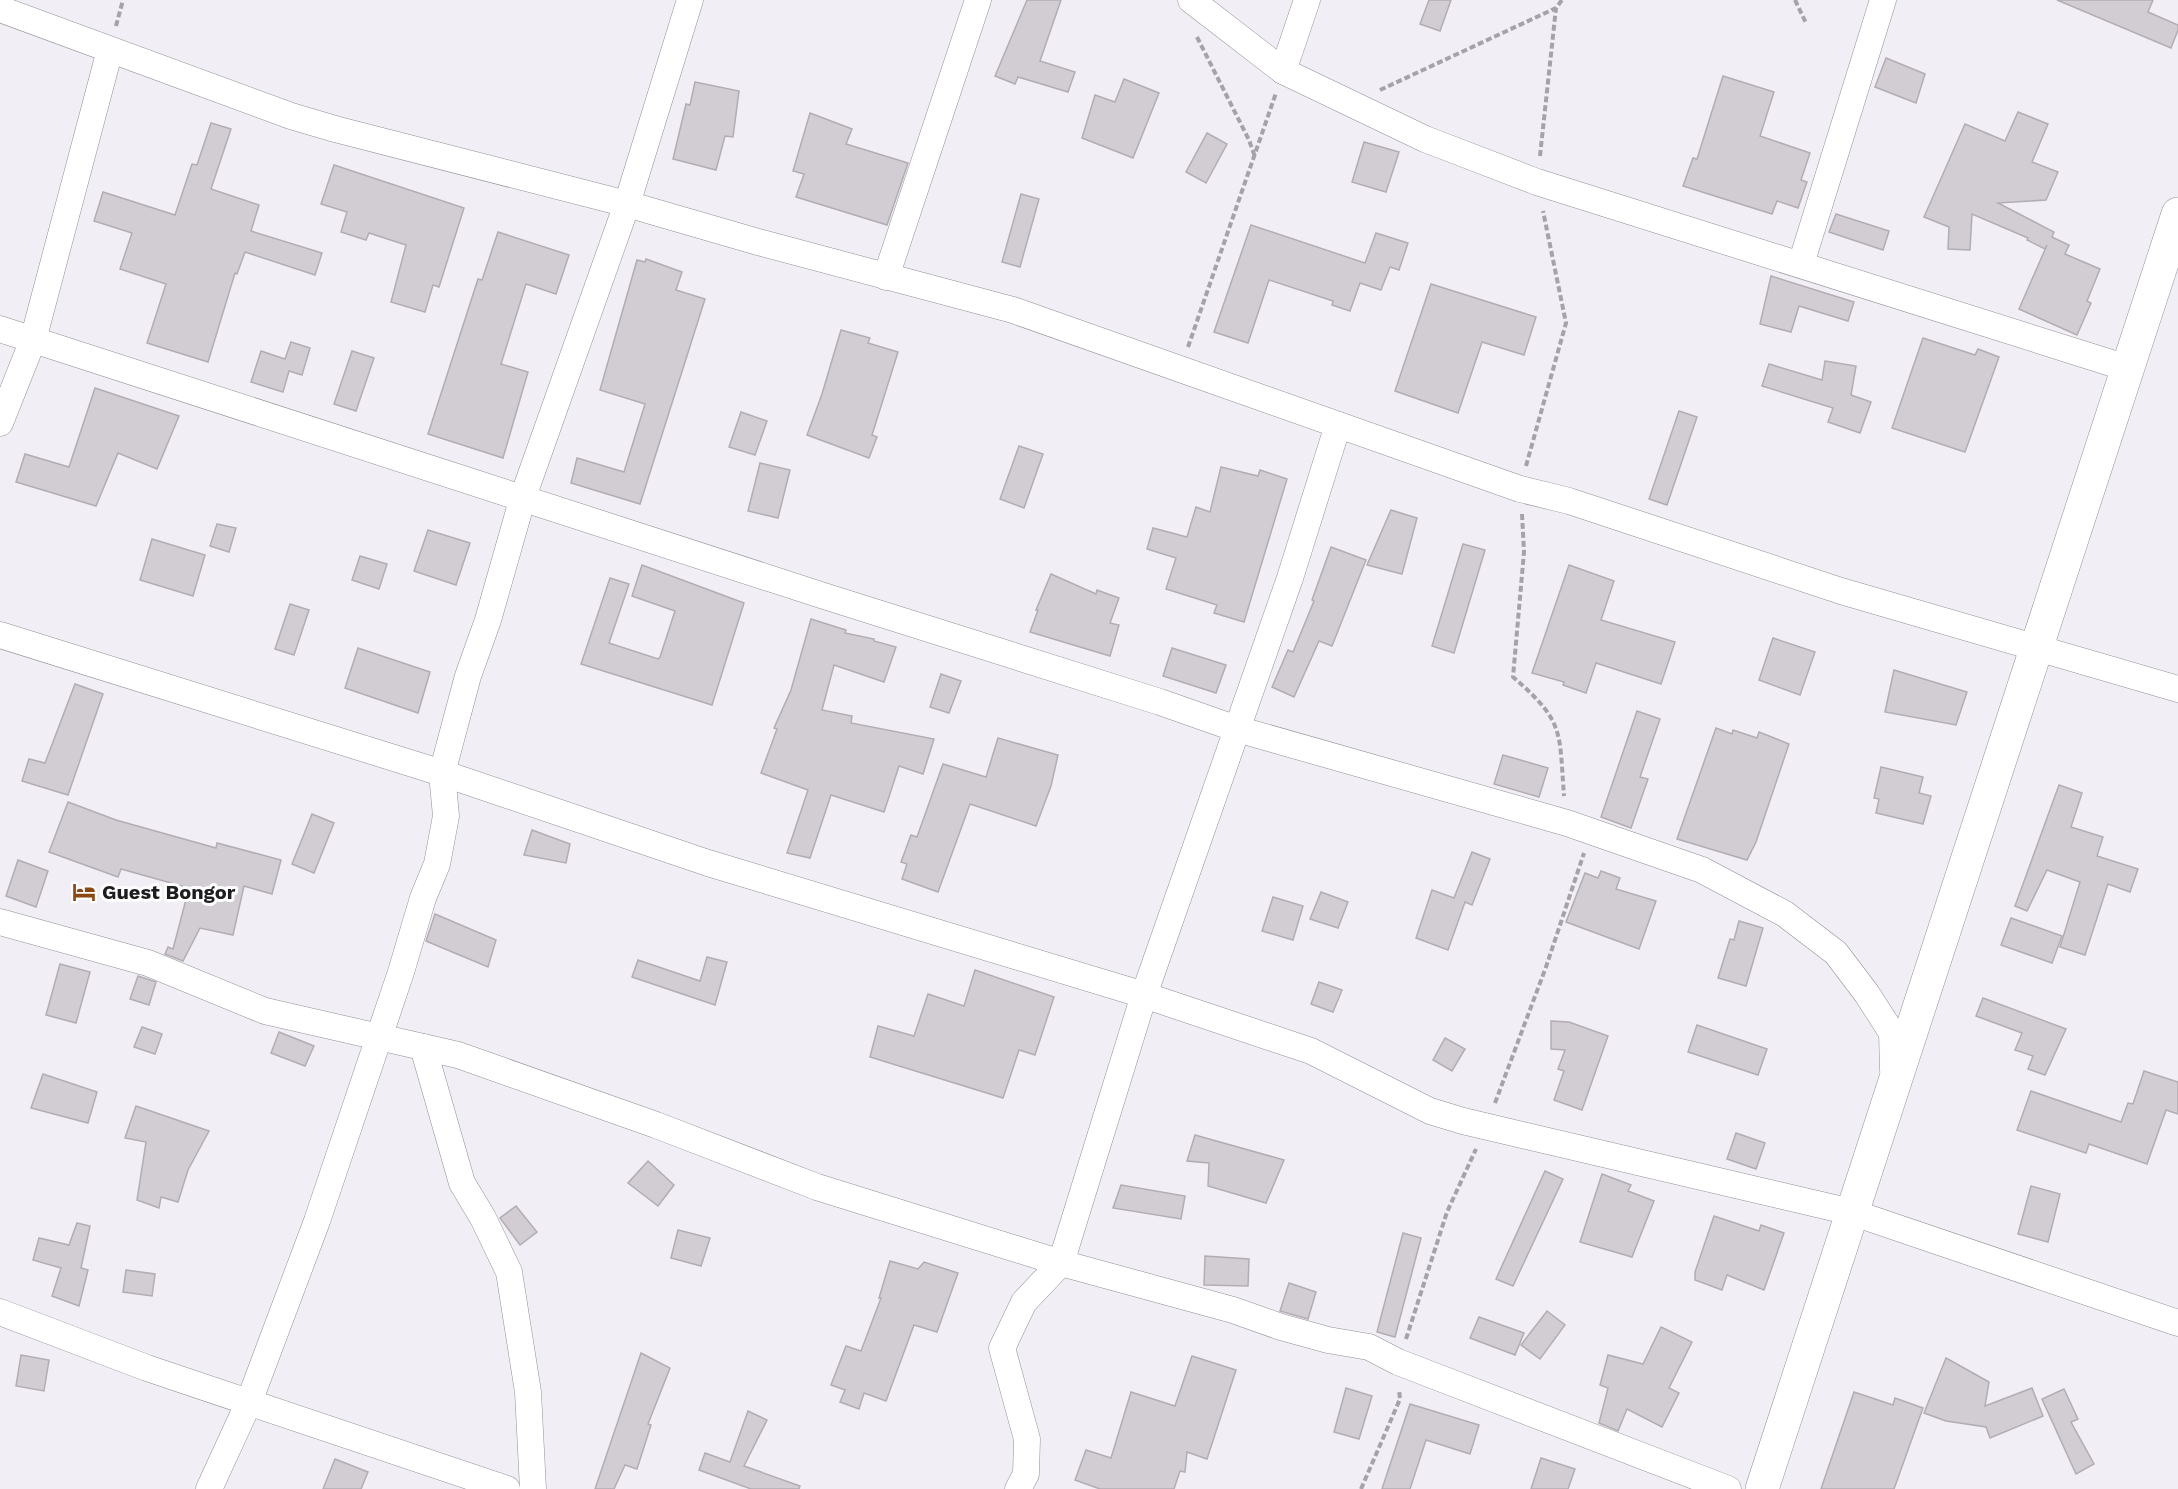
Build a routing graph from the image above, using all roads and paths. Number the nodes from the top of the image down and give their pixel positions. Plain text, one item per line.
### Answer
1 (690, 0) edge
2 (978, 0) edge
3 (1191, 0) edge
4 (1307, 0) edge
5 (1562, 0) edge
6 (1795, 0) edge
7 (1883, 0) edge
8 (1556, 8) junction
9 (0, 9) edge
10 (1806, 23) dead end
11 (1193, 30) dead end
12 (110, 50) junction
13 (1283, 71) junction
14 (1349, 104) junction
15 (1255, 158) junction
16 (1537, 182) junction
17 (627, 204) junction
18 (2178, 214) edge
19 (1801, 264) junction
20 (886, 278) junction
21 (0, 329) edge
22 (33, 340) junction
23 (2127, 368) junction
24 (1179, 370) junction
25 (0, 423) edge
26 (1338, 425) junction
27 (1520, 489) junction
28 (523, 497) junction
29 (0, 635) edge
30 (2034, 649) junction
31 (2178, 690) edge
32 (1237, 729) junction
33 (442, 773) junction
34 (1567, 824) junction
35 (0, 922) edge
36 (1144, 995) junction
37 (380, 1037) junction
38 (423, 1047) junction
39 (1894, 1081) junction
40 (1486, 1128) junction
41 (1851, 1212) junction
42 (1061, 1263) junction
43 (0, 1311) edge
44 (2178, 1323) edge
45 (1398, 1362) junction
46 (249, 1402) junction
47 (209, 1489) edge
48 (507, 1489) edge
49 (533, 1489) edge
50 (1018, 1489) edge
51 (1361, 1489) edge
52 (1728, 1489) edge
53 (1762, 1489) edge

1 - 17 street
2 - 20 street
3 - 13 street
4 - 13 street
5 - 8 path
6 - 10 path
7 - 19 street
8 - 14 path
8 - 16 path
9 - 12 street
11 - 15 path
12 - 17 street
12 - 22 street
13 - 14 street
13 - 15 path
14 - 16 street
15 - 24 path
16 - 19 street
16 - 27 path
17 - 20 street
17 - 28 street
18 - 23 street
19 - 23 street
20 - 24 street
21 - 22 street
22 - 25 street
22 - 28 street
23 - 30 street
24 - 26 street
26 - 27 street
26 - 32 street
27 - 30 street
27 - 34 path
28 - 32 street
28 - 33 street
29 - 33 street
30 - 31 street
30 - 39 street
32 - 34 street
32 - 36 street
33 - 36 street
33 - 37 street
34 - 39 street
34 - 40 path
35 - 37 street
36 - 40 street
36 - 42 street
37 - 38 street
37 - 46 street
38 - 42 street
38 - 49 street
39 - 41 street
40 - 41 street
40 - 45 path
41 - 44 street
41 - 53 street
42 - 45 street
42 - 50 street
43 - 46 street
45 - 51 path
45 - 52 street
46 - 47 street
46 - 48 street

